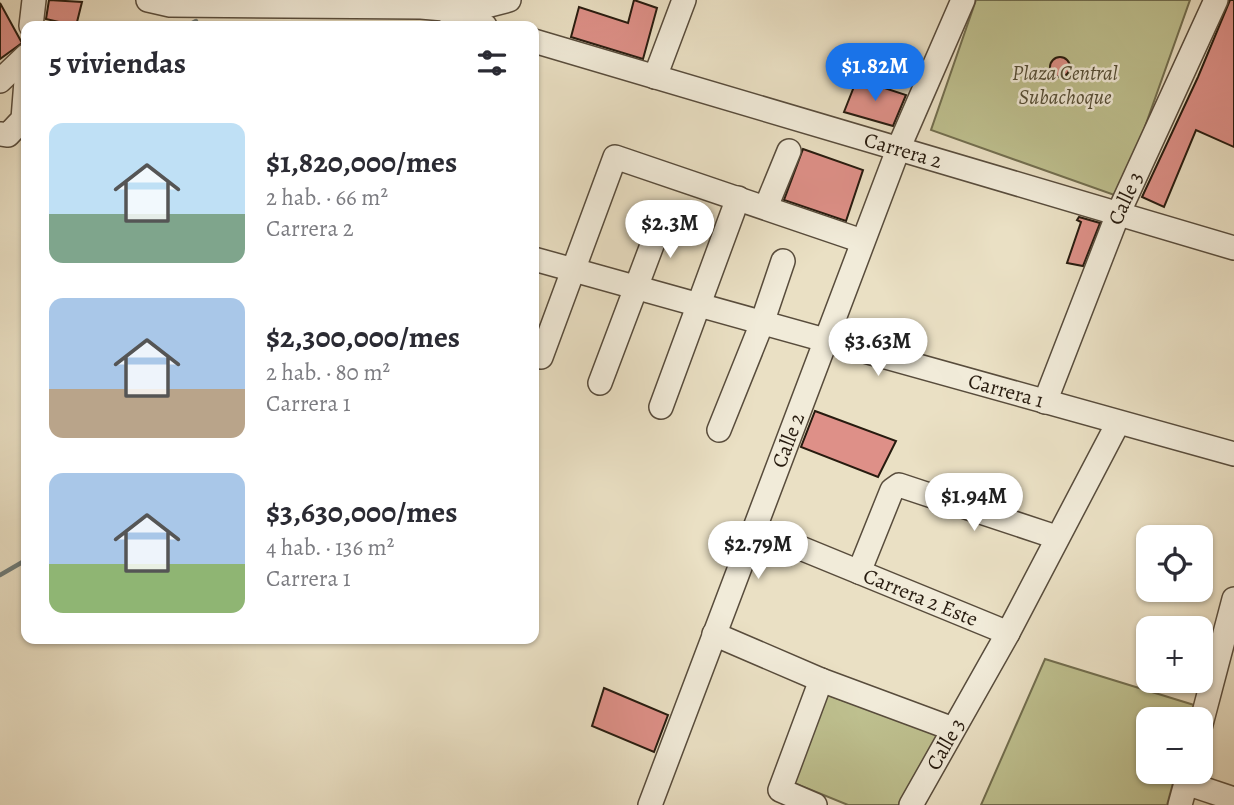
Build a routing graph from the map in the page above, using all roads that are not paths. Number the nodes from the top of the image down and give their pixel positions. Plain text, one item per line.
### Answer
1 (32, 0) edge
2 (684, 0) edge
3 (963, 0) edge
4 (1216, 0) edge
5 (508, 1) edge
6 (159, 3) edge
7 (421, 7) junction
8 (31, 21) edge
9 (468, 21) edge
10 (501, 21) edge
11 (539, 42) edge
12 (21, 61) edge
13 (655, 77) junction
14 (0, 81) edge
15 (21, 121) edge
16 (0, 134) edge
17 (899, 147) junction
18 (789, 151) dead end
19 (738, 198) junction
20 (766, 207) junction
21 (1118, 214) junction
22 (663, 216) dead end
23 (862, 241) junction
24 (1234, 248) edge
25 (539, 260) edge
26 (783, 261) dead end
27 (572, 270) junction
28 (635, 287) junction
29 (699, 305) junction
30 (762, 323) junction
31 (827, 341) junction
32 (541, 358) dead end
33 (600, 383) dead end
34 (1045, 402) junction
35 (661, 407) dead end
36 (1118, 423) junction
37 (719, 430) dead end
38 (1234, 454) edge
39 (754, 529) junction
40 (1056, 537) junction
41 (859, 572) junction
42 (1234, 599) edge
43 (1008, 633) junction
44 (714, 634) junction
45 (1228, 648) edge
46 (821, 680) junction
47 (1207, 707) edge
48 (953, 729) junction
49 (1185, 787) edge
50 (1234, 799) edge
51 (650, 805) edge
52 (815, 805) edge
53 (911, 805) edge

1 - 8 street
2 - 13 street
3 - 17 street, Calle 2
4 - 21 street, Calle 3
5 - 7 street
5 - 10 street
6 - 7 street
7 - 9 street
11 - 13 street, Carrera 2
12 - 14 street
13 - 17 street, Carrera 2
15 - 16 street
17 - 21 street, Carrera 2
17 - 23 street, Calle 2
18 - 20 street
19 - 20 street
19 - 27 street
19 - 29 street
20 - 23 street
21 - 24 street, Carrera 2
21 - 34 street, Calle 3
22 - 28 street
23 - 31 street, Calle 2
25 - 27 street, Carrera 1
26 - 30 street
27 - 28 street, Carrera 1
27 - 32 street
28 - 29 street, Carrera 1
28 - 33 street
29 - 30 street, Carrera 1
29 - 35 street
30 - 31 street, Carrera 1
30 - 37 street
31 - 34 street, Carrera 1
31 - 39 street, Calle 2
34 - 36 street, Carrera 1
36 - 38 street, Carrera 1
36 - 40 street, Calle 3
39 - 41 street, Carrera 2 Este
39 - 44 street, Calle 2
40 - 41 street
40 - 43 street, Calle 3
41 - 43 street, Carrera 2 Este
42 - 45 street
43 - 48 street, Calle 3
44 - 46 street
44 - 51 street, Calle 2
45 - 47 street
46 - 48 street
46 - 52 street
48 - 53 street, Calle 3
49 - 50 street

